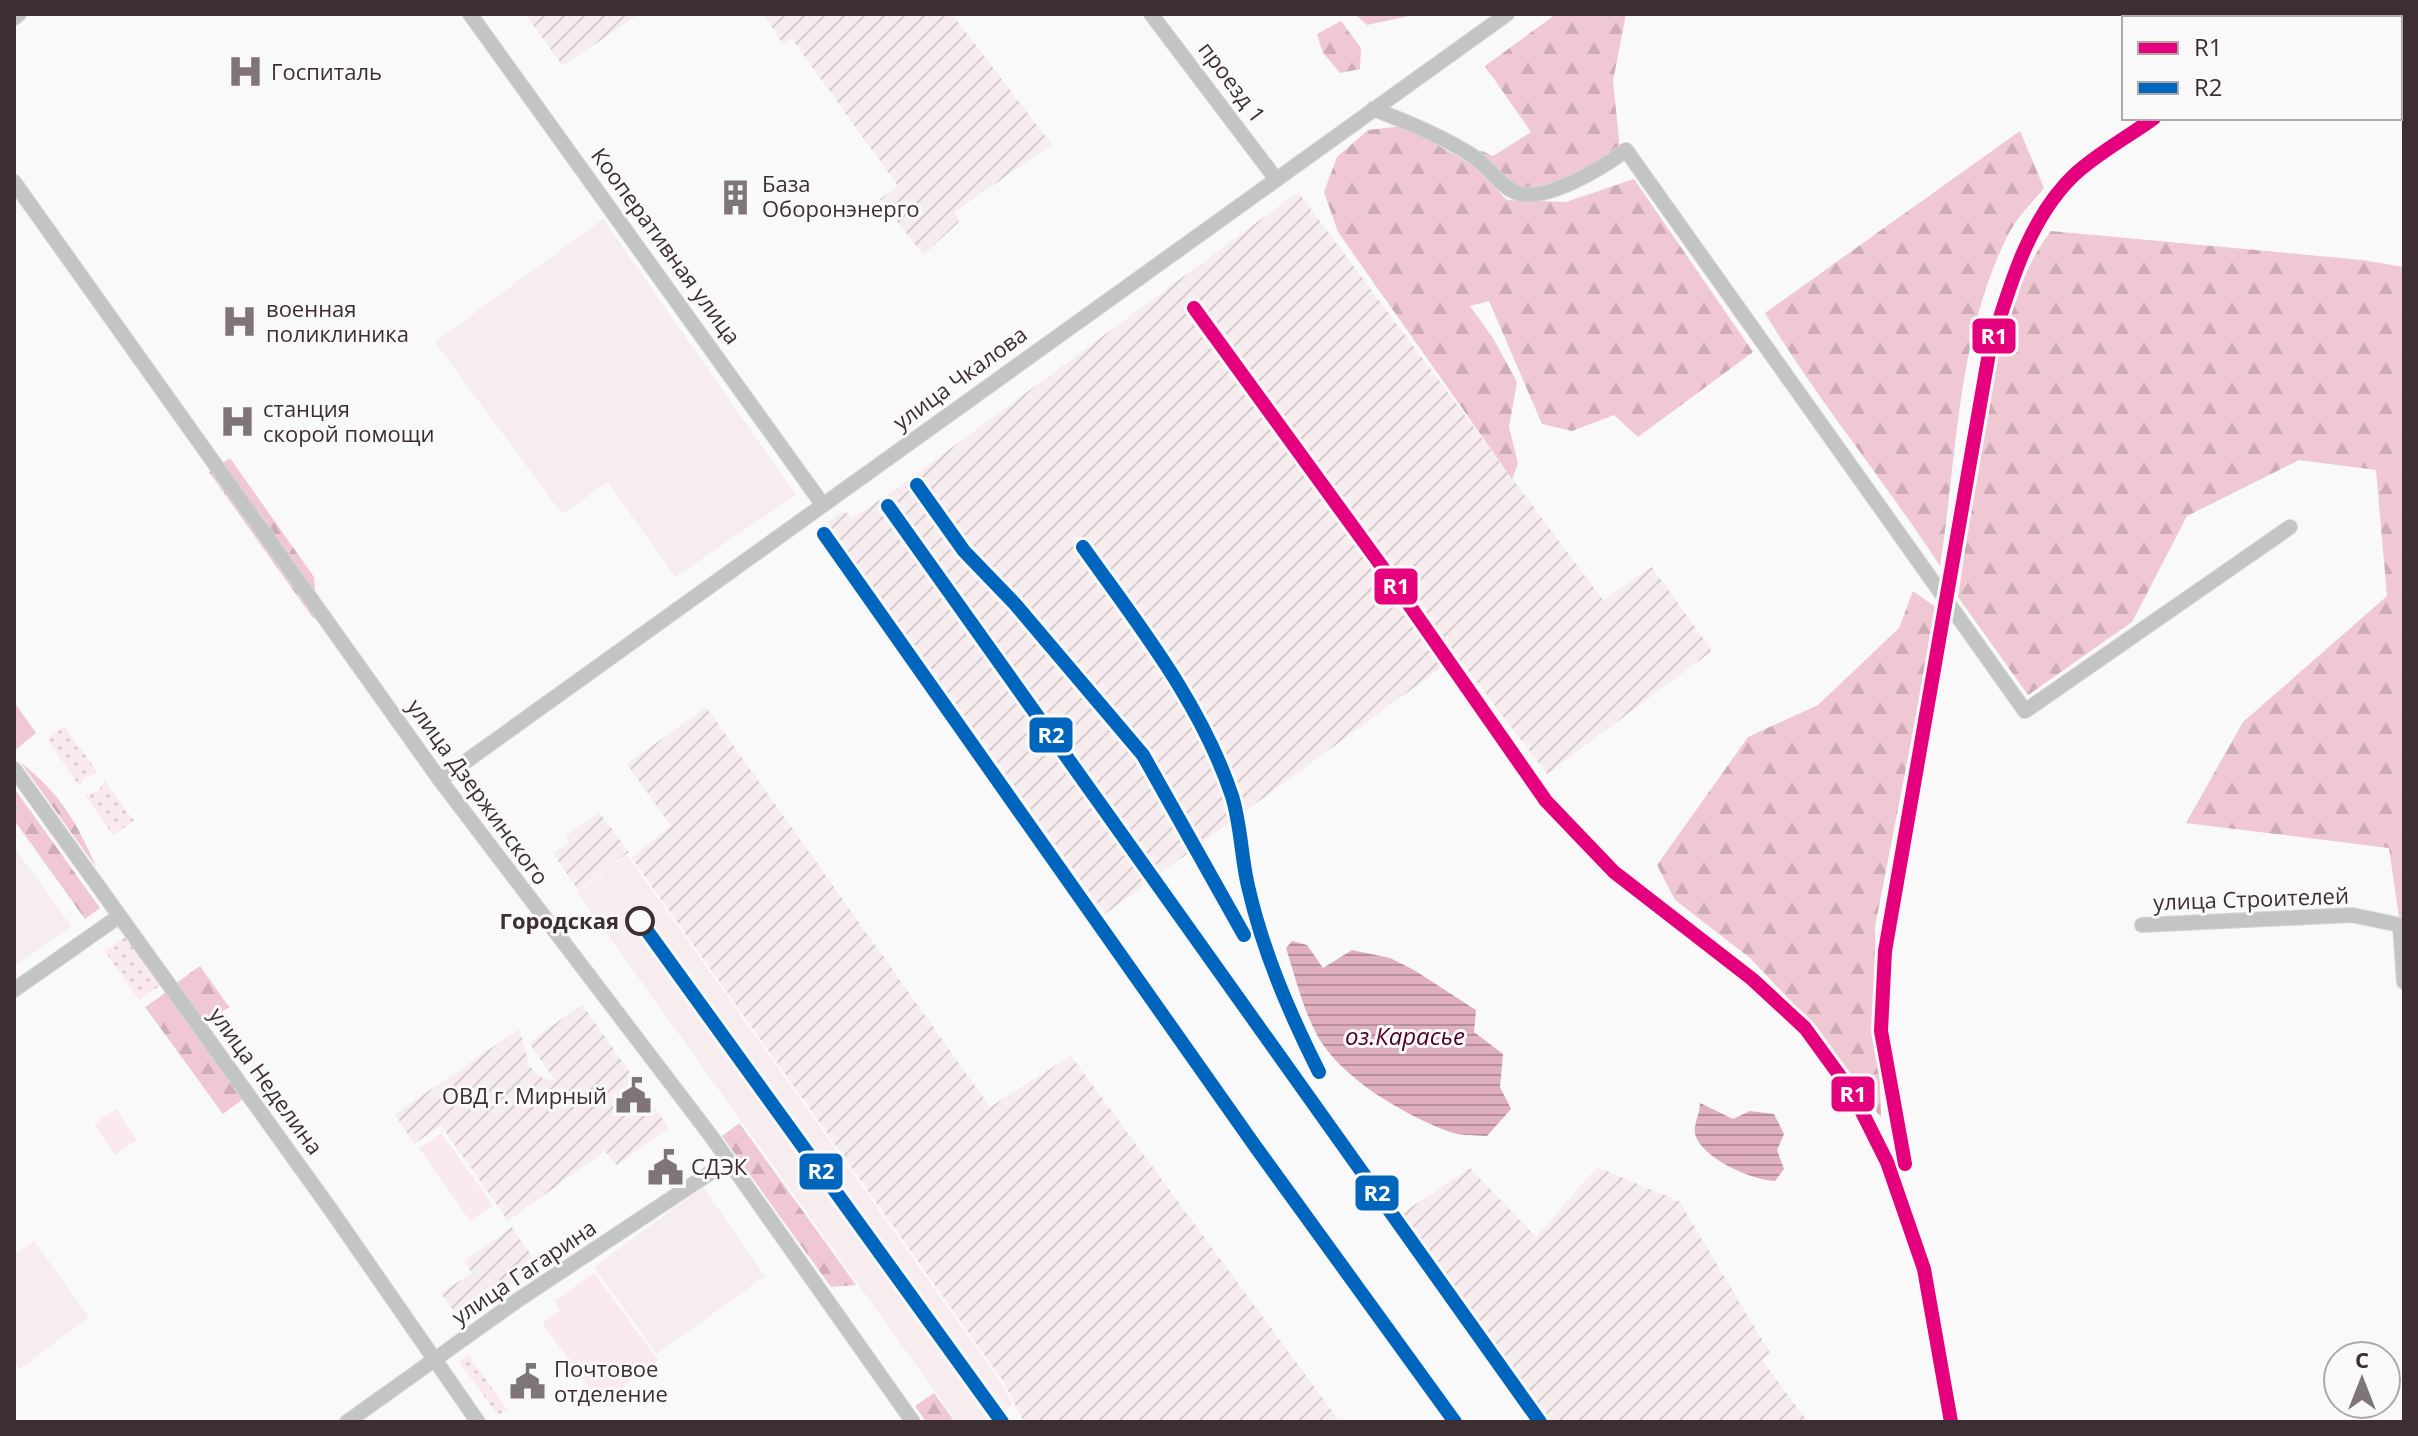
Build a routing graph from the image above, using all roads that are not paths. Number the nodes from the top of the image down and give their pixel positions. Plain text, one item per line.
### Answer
1 (19, 14) edge
2 (470, 14) edge
3 (1151, 14) edge
4 (1507, 14) edge
5 (14, 18) edge
6 (1373, 109) junction
7 (1276, 179) junction
8 (14, 182) edge
9 (823, 505) junction
10 (2290, 527) dead end
11 (14, 769) edge
12 (440, 780) junction
13 (118, 917) junction
14 (2142, 925) dead end
15 (2404, 982) edge
16 (14, 990) edge
17 (728, 1161) junction
18 (434, 1360) junction
19 (347, 1422) edge
20 (478, 1422) edge
21 (913, 1422) edge

1 - 5 street
2 - 9 street, Кооперативная улица
3 - 7 street, проезд 1
4 - 6 street, улица Чкалова
6 - 7 street, улица Чкалова
6 - 10 street
7 - 9 street, улица Чкалова
8 - 12 street, улица Дзержинского
9 - 12 street, улица Чкалова
11 - 13 street, улица Неделина
12 - 17 street, улица Дзержинского
13 - 16 street
13 - 18 street, улица Неделина
14 - 15 street, улица Строителей
17 - 18 street, улица Гагарина
17 - 21 street, улица Дзержинского
18 - 19 street, улица Гагарина
18 - 20 street, улица Неделина

